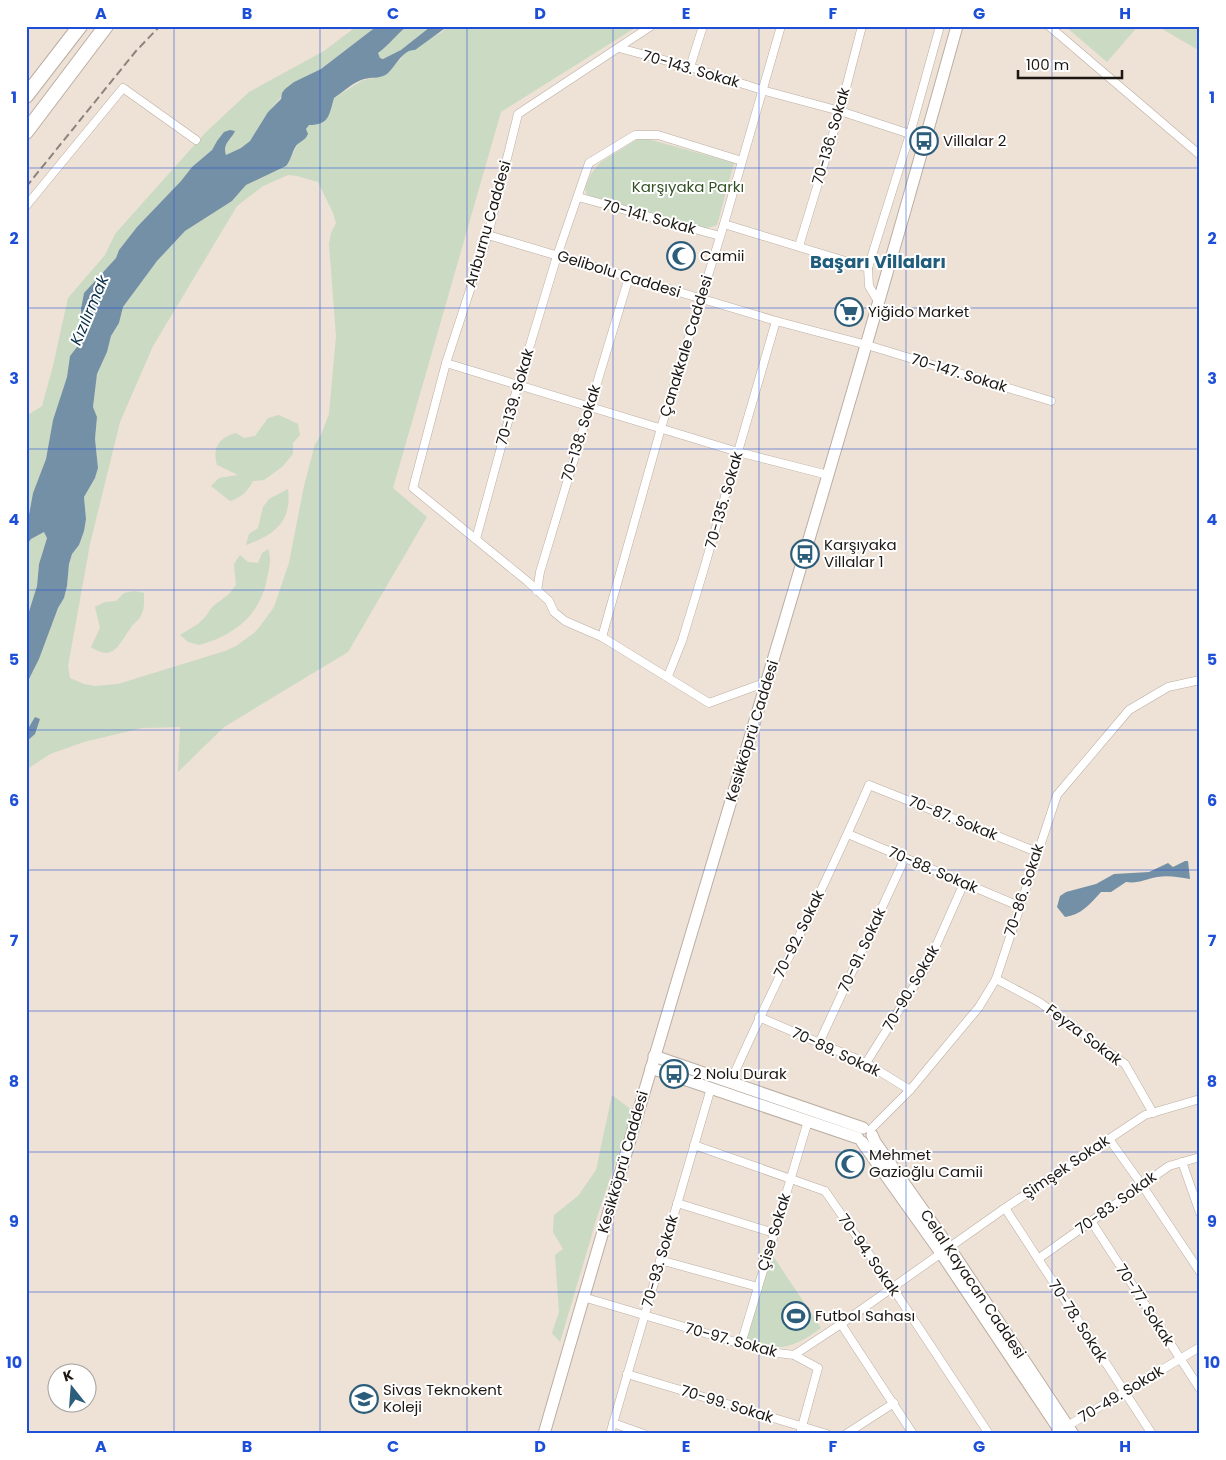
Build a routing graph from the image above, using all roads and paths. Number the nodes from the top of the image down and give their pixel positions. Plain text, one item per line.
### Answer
1 (80, 26) edge
2 (106, 26) edge
3 (651, 26) edge
4 (703, 26) edge
5 (781, 26) edge
6 (862, 26) edge
7 (940, 26) edge
8 (957, 26) edge
9 (1049, 26) edge
10 (619, 48) junction
11 (690, 67) junction
12 (762, 90) junction
13 (26, 96) edge
14 (840, 111) junction
15 (26, 132) edge
16 (927, 133) junction
17 (910, 134) junction
18 (196, 140) dead end
19 (924, 145) junction
20 (1200, 155) edge
21 (742, 161) junction
22 (578, 197) junction
23 (26, 206) edge
24 (724, 224) junction
25 (488, 234) junction
26 (720, 236) junction
27 (799, 246) junction
28 (557, 256) junction
29 (868, 268) junction
30 (629, 277) junction
31 (700, 299) junction
32 (879, 303) junction
33 (776, 322) junction
34 (867, 345) junction
35 (446, 364) junction
36 (518, 385) junction
37 (1052, 401) dead end
38 (590, 407) junction
39 (660, 428) junction
40 (738, 452) junction
41 (828, 474) junction
42 (476, 539) junction
43 (537, 591) junction
44 (602, 638) junction
45 (668, 676) junction
46 (1200, 680) edge
47 (767, 682) junction
48 (868, 785) joint
49 (848, 834) junction
50 (1037, 852) junction
51 (905, 858) junction
52 (964, 883) junction
53 (1019, 906) junction
54 (996, 979) junction
55 (759, 1017) junction
56 (819, 1042) junction
57 (654, 1056) junction
58 (866, 1063) junction
59 (650, 1068) junction
60 (730, 1083) junction
61 (711, 1088) junction
62 (910, 1090) junction
63 (1200, 1099) edge
64 (1153, 1113) junction
65 (808, 1121) junction
66 (865, 1135) junction
67 (1109, 1139) junction
68 (694, 1145) junction
69 (1200, 1157) edge
70 (1182, 1162) junction
71 (791, 1178) junction
72 (1142, 1185) junction
73 (677, 1203) junction
74 (1005, 1208) junction
75 (1200, 1213) edge
76 (1091, 1221) junction
77 (774, 1233) junction
78 (945, 1250) junction
79 (660, 1260) junction
80 (1038, 1260) junction
81 (1200, 1272) edge
82 (758, 1287) junction
83 (892, 1287) junction
84 (583, 1297) junction
85 (644, 1316) junction
86 (841, 1324) junction
87 (741, 1344) junction
88 (1200, 1347) edge
89 (794, 1355) junction
90 (1180, 1359) junction
91 (627, 1374) junction
92 (1200, 1389) edge
93 (1123, 1392) junction
94 (894, 1403) junction
95 (613, 1424) junction
96 (802, 1430) edge
97 (1063, 1431) edge
98 (544, 1434) edge
99 (610, 1434) edge
100 (644, 1434) edge
101 (827, 1434) edge
102 (846, 1434) edge
103 (913, 1434) edge
104 (989, 1434) edge
105 (1152, 1434) edge

1 - 13 highway
2 - 15 highway
3 - 10 street, Arıburnu Caddesi
4 - 11 street
5 - 12 street, Çanakkale Caddesi
6 - 14 street, 70-136. Sokak
7 - 17 street
8 - 16 street, Kesikköprü Caddesi
9 - 20 street
10 - 11 street, 70-143. Sokak
10 - 25 street, Arıburnu Caddesi
11 - 12 street, 70-143. Sokak
12 - 14 street, 70-143. Sokak
12 - 21 street, Çanakkale Caddesi
14 - 17 street, 70-143. Sokak
14 - 27 street, 70-136. Sokak
16 - 17 street
16 - 19 street, Kesikköprü Caddesi
17 - 19 street
17 - 29 street
18 - 23 street
19 - 32 street, Kesikköprü Caddesi
21 - 22 street, 70-139. Sokak
21 - 24 street, Çanakkale Caddesi
22 - 26 street, 70-141. Sokak
22 - 28 street, 70-139. Sokak
24 - 26 street, Çanakkale Caddesi
24 - 27 street
25 - 28 street, Gelibolu Caddesi
25 - 35 street, Arıburnu Caddesi
26 - 31 street, Çanakkale Caddesi
27 - 29 street
28 - 30 street, Gelibolu Caddesi
28 - 36 street, 70-139. Sokak
29 - 32 street
30 - 31 street, Gelibolu Caddesi
30 - 38 street, 70-138. Sokak
31 - 33 street, Gelibolu Caddesi
31 - 39 street, Çanakkale Caddesi
32 - 34 street, Kesikköprü Caddesi
33 - 34 street, Gelibolu Caddesi
33 - 40 street, 70-135. Sokak
34 - 37 street, 70-147. Sokak
34 - 41 street, Kesikköprü Caddesi
35 - 36 street
35 - 42 street, Arıburnu Caddesi
36 - 38 street
36 - 42 street, 70-139. Sokak
38 - 39 street
38 - 43 street, 70-138. Sokak
39 - 40 street
39 - 44 street, Çanakkale Caddesi
40 - 41 street
40 - 45 street, 70-135. Sokak
41 - 47 street, Kesikköprü Caddesi
42 - 43 street
43 - 44 street
44 - 45 street
45 - 47 street
46 - 50 street, 70-86. Sokak
47 - 57 street, Kesikköprü Caddesi
48 - 49 street, 70-92. Sokak
48 - 50 street, 70-87. Sokak
49 - 51 street, 70-88. Sokak
49 - 55 street, 70-92. Sokak
50 - 53 street, 70-86. Sokak
51 - 52 street, 70-88. Sokak
51 - 56 street, 70-91. Sokak
52 - 53 street, 70-88. Sokak
52 - 58 street, 70-90. Sokak
53 - 54 street, 70-86. Sokak
54 - 62 street, 70-86. Sokak
54 - 64 street, Feyza Sokak
55 - 56 street, 70-89. Sokak
55 - 60 street, 70-92. Sokak
56 - 58 street, 70-89. Sokak
57 - 59 street, Kesikköprü Caddesi
57 - 60 street
58 - 62 street, 70-89. Sokak
59 - 61 street
59 - 84 street, Kesikköprü Caddesi
60 - 66 street
61 - 65 street
61 - 68 street, 70-93. Sokak
62 - 66 street, 70-86. Sokak
63 - 64 street, Şimşek Sokak
64 - 67 street, Şimşek Sokak
65 - 66 street
65 - 71 street, Çise Sokak
66 - 78 street, Celal Kayacan Caddesi
67 - 72 street
67 - 74 street, Şimşek Sokak
68 - 71 street, 70-94. Sokak
68 - 73 street, 70-93. Sokak
69 - 70 street, 70-83. Sokak
70 - 72 street, 70-83. Sokak
70 - 75 street
71 - 77 street, Çise Sokak
71 - 83 street, 70-94. Sokak
72 - 76 street, 70-83. Sokak
72 - 81 street
73 - 77 street
73 - 79 street, 70-93. Sokak
74 - 78 street, Şimşek Sokak
74 - 80 street, 70-78. Sokak
76 - 80 street, 70-83. Sokak
76 - 90 street, 70-77. Sokak
77 - 82 street, Çise Sokak
78 - 83 street, 70-97. Sokak
78 - 97 street, Celal Kayacan Caddesi
79 - 82 street
79 - 85 street, 70-93. Sokak
80 - 93 street, 70-78. Sokak
82 - 87 street, Çise Sokak
83 - 86 street, 70-97. Sokak
83 - 104 street, 70-94. Sokak
84 - 85 street, 70-97. Sokak
84 - 98 street, Kesikköprü Caddesi
85 - 87 street, 70-97. Sokak
85 - 91 street, 70-93. Sokak
86 - 89 street, 70-97. Sokak
86 - 94 street
87 - 89 street, 70-97. Sokak
88 - 90 street, 70-49. Sokak
89 - 96 street
90 - 92 street, 70-77. Sokak
90 - 93 street, 70-49. Sokak
91 - 95 street, 70-93. Sokak
91 - 96 street, 70-99. Sokak
93 - 97 street, 70-49. Sokak
93 - 105 street, 70-78. Sokak
94 - 102 street
94 - 103 street
95 - 99 street, 70-93. Sokak
95 - 100 street
96 - 101 street, 70-99. Sokak

